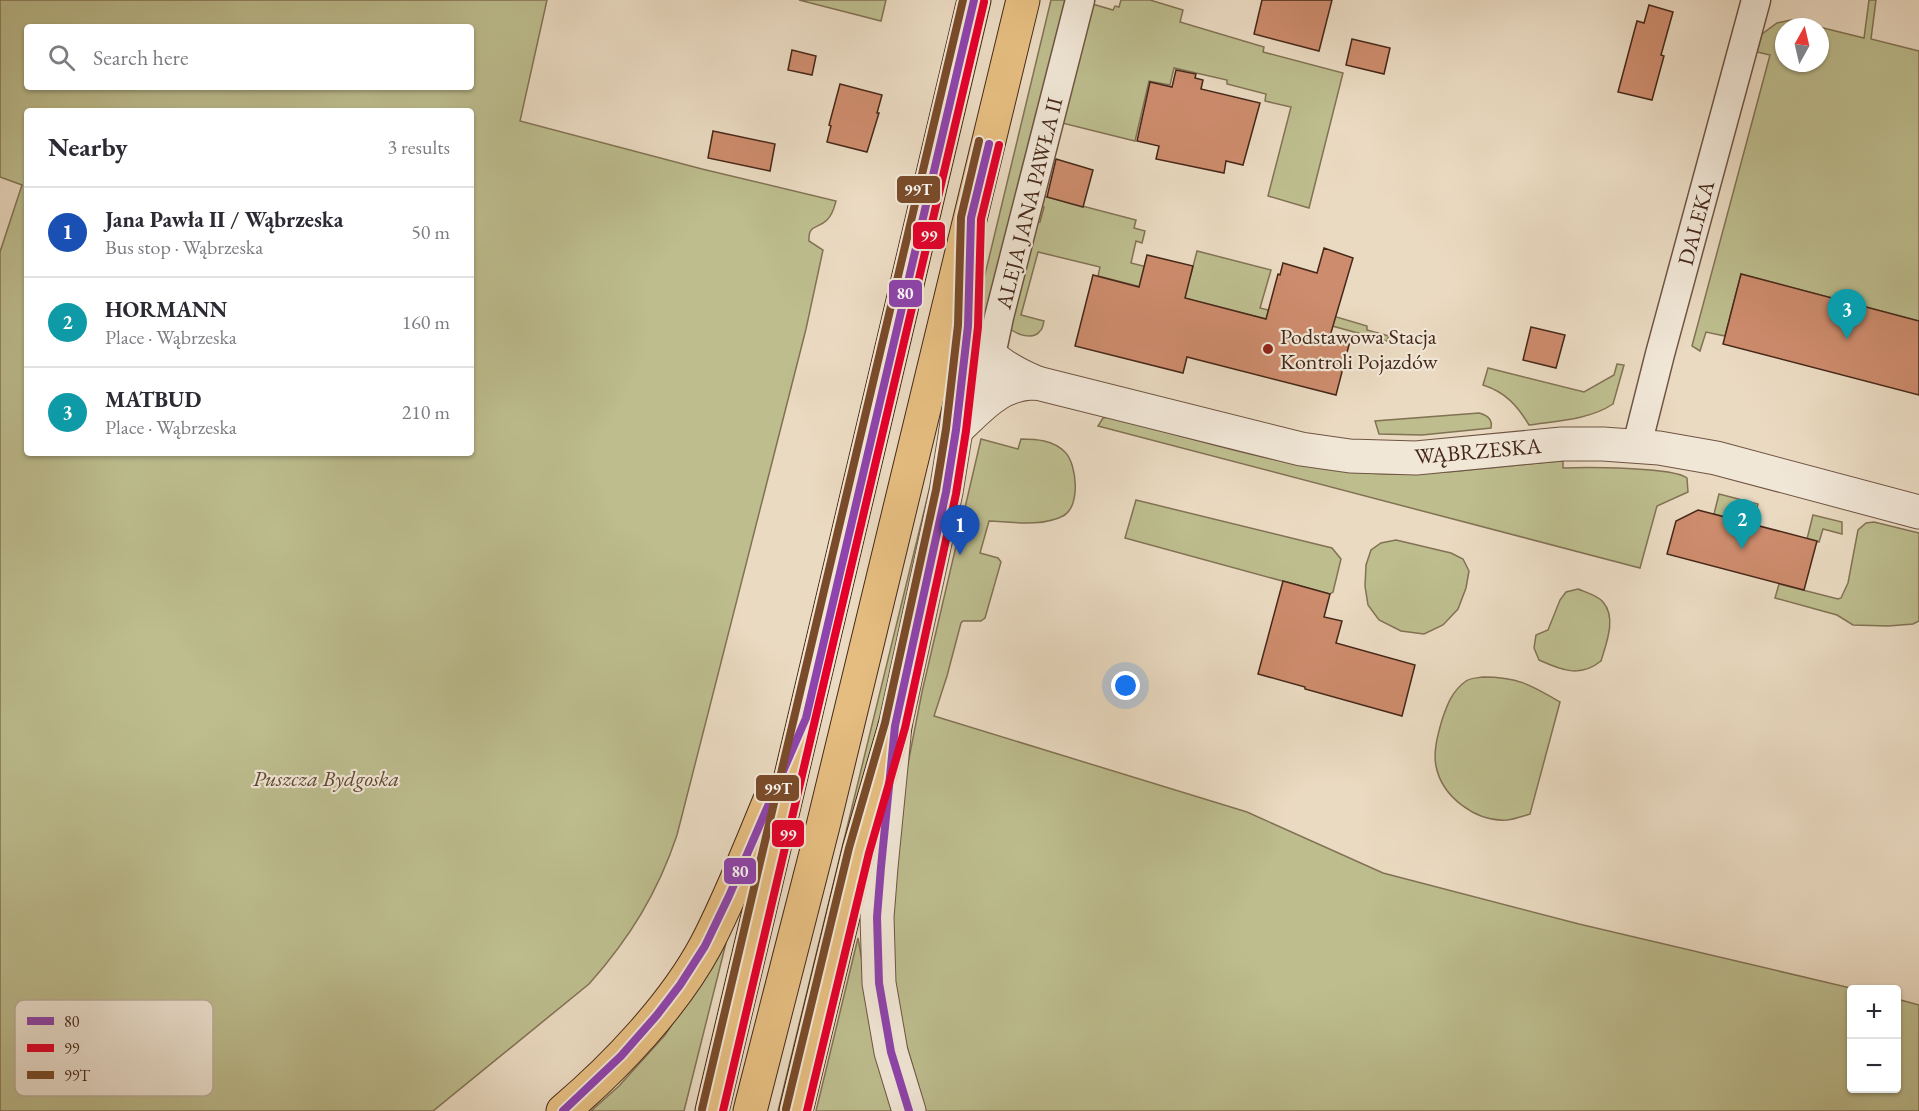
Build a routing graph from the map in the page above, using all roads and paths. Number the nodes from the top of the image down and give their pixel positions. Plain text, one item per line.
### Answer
1 (974, 0) edge
2 (1023, 0) edge
3 (1080, 0) edge
4 (1756, 0) edge
5 (971, 218) junction
6 (968, 326) junction
7 (991, 357) junction
8 (1037, 383) junction
9 (980, 407) junction
10 (956, 430) junction
11 (1637, 446) junction
12 (1919, 512) edge
13 (806, 718) junction
14 (895, 726) junction
15 (563, 1111) edge
16 (712, 1111) edge
17 (750, 1111) edge
18 (796, 1111) edge
19 (909, 1111) edge

1 - 13 main road
2 - 5 main road
3 - 7 street, ALEJA JANA PAWŁA II
4 - 11 street, DALEKA
5 - 6 main road
5 - 17 main road
6 - 7 street, WĄBRZESKA
6 - 10 street
7 - 8 street, WĄBRZESKA
7 - 9 street, ALEJA JANA PAWŁA II
8 - 9 street, WĄBRZESKA
8 - 11 street, WĄBRZESKA
9 - 10 street, WĄBRZESKA
10 - 14 street
11 - 12 street, WĄBRZESKA
13 - 15 main road
13 - 16 main road
14 - 18 main road
14 - 19 street

